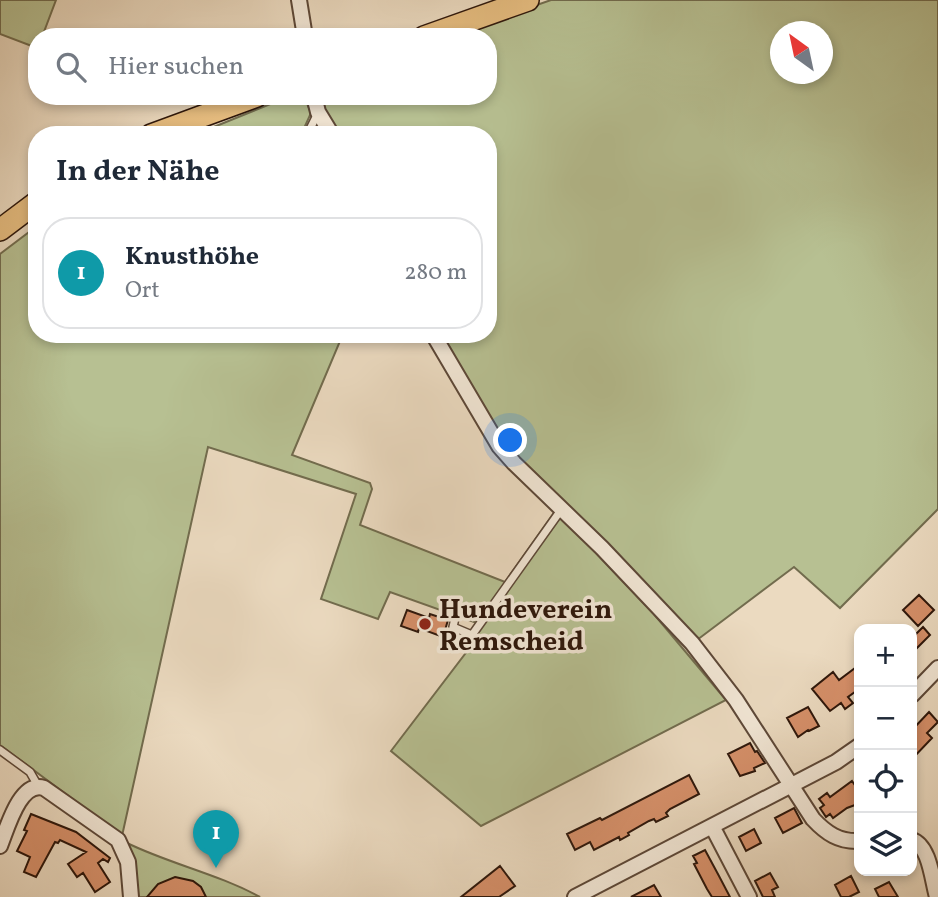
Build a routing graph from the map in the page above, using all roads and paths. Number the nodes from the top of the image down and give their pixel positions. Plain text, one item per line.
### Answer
1 (299, 0) edge
2 (528, 0) edge
3 (304, 28) edge
4 (449, 28) edge
5 (233, 105) edge
6 (316, 105) edge
7 (318, 112) junction
8 (175, 126) edge
9 (311, 126) edge
10 (327, 126) edge
11 (28, 209) edge
12 (0, 230) edge
13 (438, 343) edge
14 (562, 509) junction
15 (456, 618) dead end
16 (938, 668) edge
17 (917, 690) edge
18 (0, 750) edge
19 (854, 750) edge
20 (791, 784) junction
21 (38, 786) junction
22 (712, 826) junction
23 (854, 841) edge
24 (917, 842) edge
25 (0, 846) edge
26 (131, 897) edge
27 (575, 897) edge
28 (749, 897) edge
29 (937, 897) edge

1 - 3 street
2 - 4 main road
5 - 8 main road
6 - 7 street
7 - 9 lane
7 - 10 street
11 - 12 main road
13 - 14 street
14 - 15 lane
14 - 20 street
16 - 17 street
18 - 21 lane
19 - 20 street
20 - 22 street
20 - 23 street
21 - 25 street
21 - 26 street
22 - 27 street
22 - 28 street
24 - 29 street

